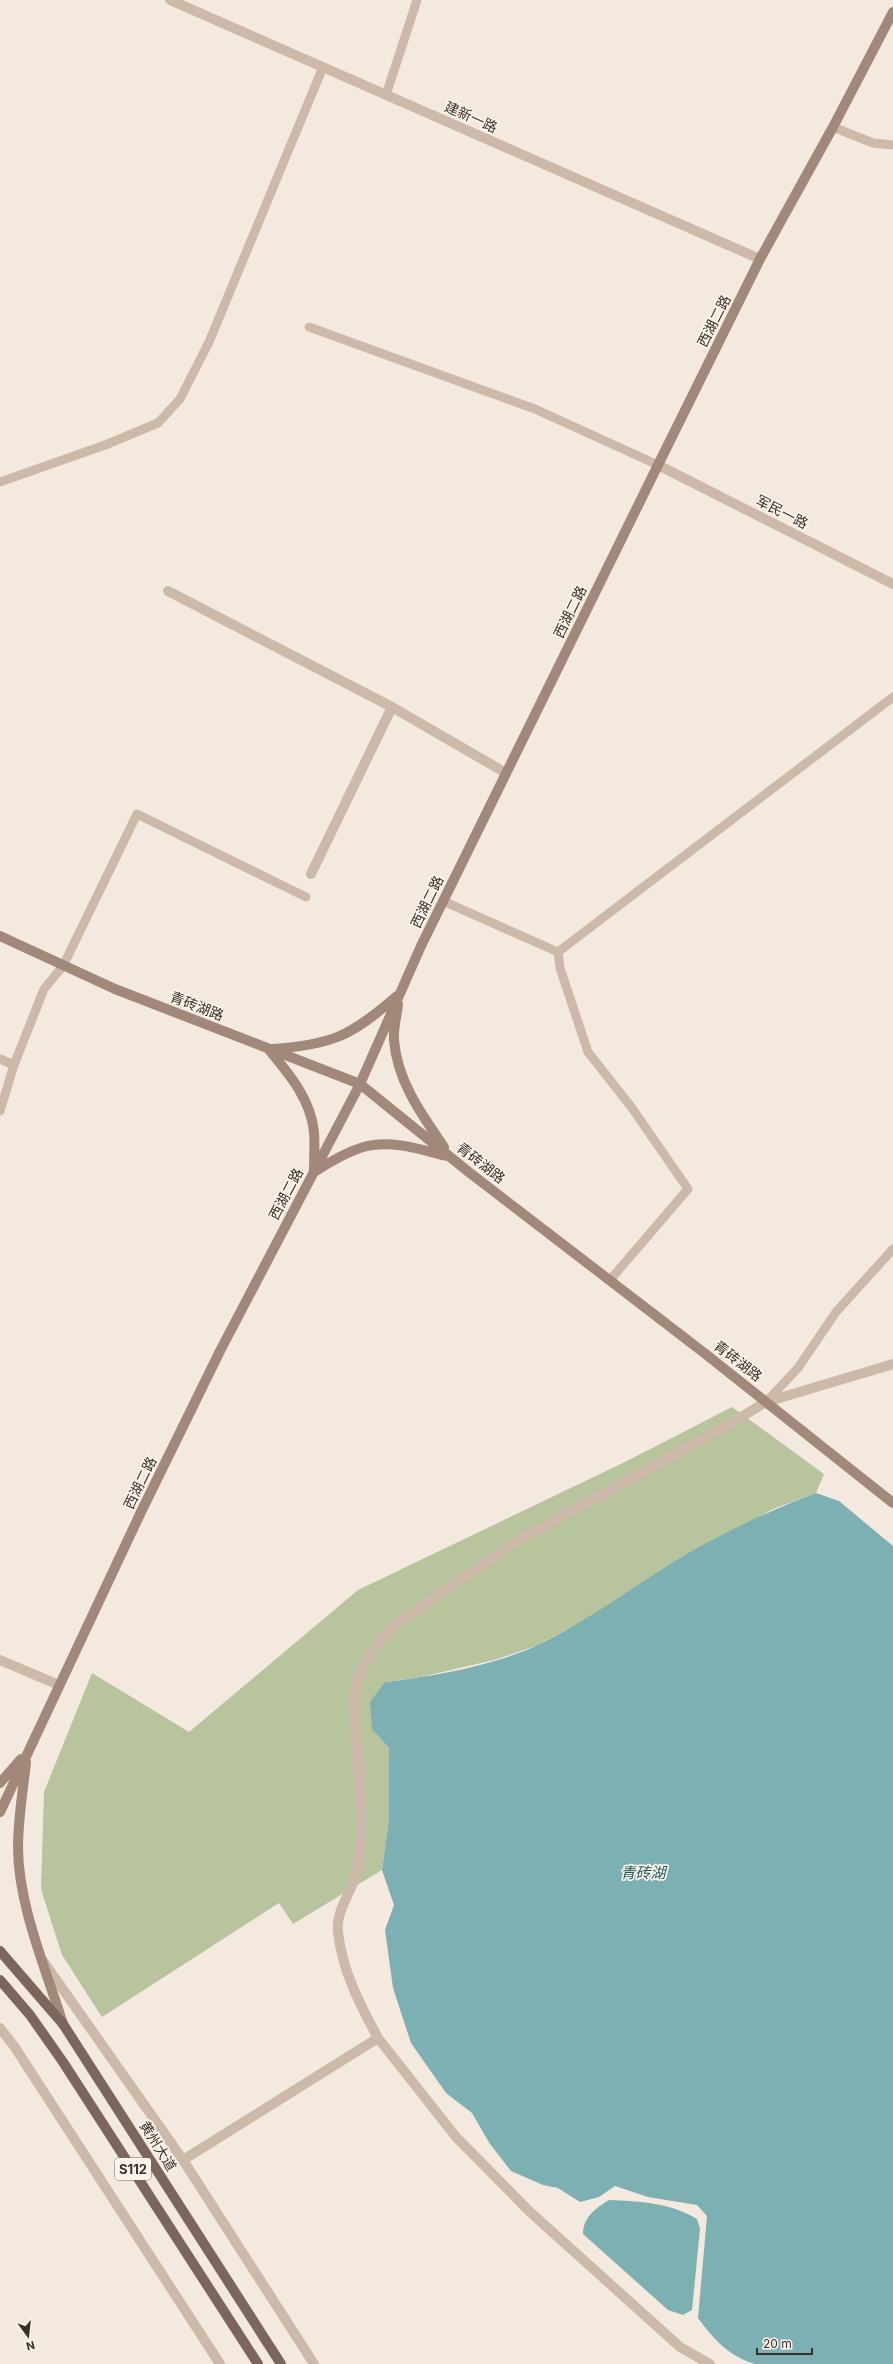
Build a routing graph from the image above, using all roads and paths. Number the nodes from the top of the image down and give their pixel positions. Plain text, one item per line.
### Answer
1 (170, 0) edge
2 (417, 0) edge
3 (893, 12) edge
4 (323, 67) junction
5 (386, 95) junction
6 (833, 127) junction
7 (893, 145) edge
8 (760, 259) junction
9 (309, 327) dead end
10 (658, 465) junction
11 (0, 482) edge
12 (893, 584) edge
13 (168, 591) dead end
14 (893, 696) edge
15 (392, 707) junction
16 (506, 773) junction
17 (311, 874) dead end
18 (306, 897) dead end
19 (443, 901) junction
20 (0, 936) edge
21 (558, 952) junction
22 (63, 966) junction
23 (400, 994) junction
24 (269, 1049) junction
25 (0, 1059) edge
26 (14, 1064) junction
27 (360, 1084) junction
28 (0, 1111) edge
29 (450, 1157) junction
30 (314, 1172) junction
31 (893, 1249) edge
32 (610, 1280) junction
33 (893, 1364) edge
34 (766, 1402) junction
35 (893, 1502) edge
36 (0, 1660) edge
37 (59, 1685) junction
38 (27, 1752) junction
39 (0, 1783) edge
40 (0, 1812) edge
41 (0, 1951) edge
42 (43, 1961) junction
43 (0, 1980) edge
44 (63, 2024) junction
45 (0, 2028) edge
46 (378, 2038) junction
47 (183, 2160) junction
48 (220, 2364) edge
49 (258, 2364) edge
50 (281, 2364) edge
51 (314, 2364) edge
52 (710, 2364) edge

1 - 4 street, 建新一路
2 - 5 lane
3 - 6 main road, 西湖二路
4 - 5 street, 建新一路
4 - 11 lane
5 - 8 street, 建新一路
6 - 7 lane
6 - 8 main road, 西湖二路
8 - 10 main road, 西湖二路
9 - 10 lane
10 - 12 street, 军民一路
10 - 16 main road, 西湖二路
13 - 15 street
14 - 21 lane
15 - 16 street
15 - 17 street
16 - 19 main road, 西湖二路
18 - 22 lane
19 - 21 lane
19 - 23 main road, 西湖二路
20 - 22 main road, 青砖湖路
21 - 32 lane
22 - 24 main road, 青砖湖路
22 - 26 lane
23 - 24 main road
23 - 27 main road, 西湖二路
23 - 29 main road
24 - 27 main road, 青砖湖路
24 - 30 main road
25 - 26 lane
26 - 28 lane
27 - 29 main road, 青砖湖路
27 - 30 main road, 西湖二路
29 - 30 main road
29 - 32 main road, 青砖湖路
30 - 37 main road, 西湖二路
31 - 34 lane
32 - 34 main road, 青砖湖路
33 - 34 street
34 - 35 main road, 青砖湖路
34 - 46 street
36 - 37 street
37 - 38 main road, 西湖二路
38 - 39 main road
38 - 40 main road, 西湖二路
38 - 42 main road
41 - 44 main road, 黄州大道 / S112
42 - 44 main road
42 - 47 street
43 - 49 main road, S112
44 - 50 main road, 黄州大道 / S112
45 - 48 street
46 - 47 street
46 - 52 street
47 - 51 street

